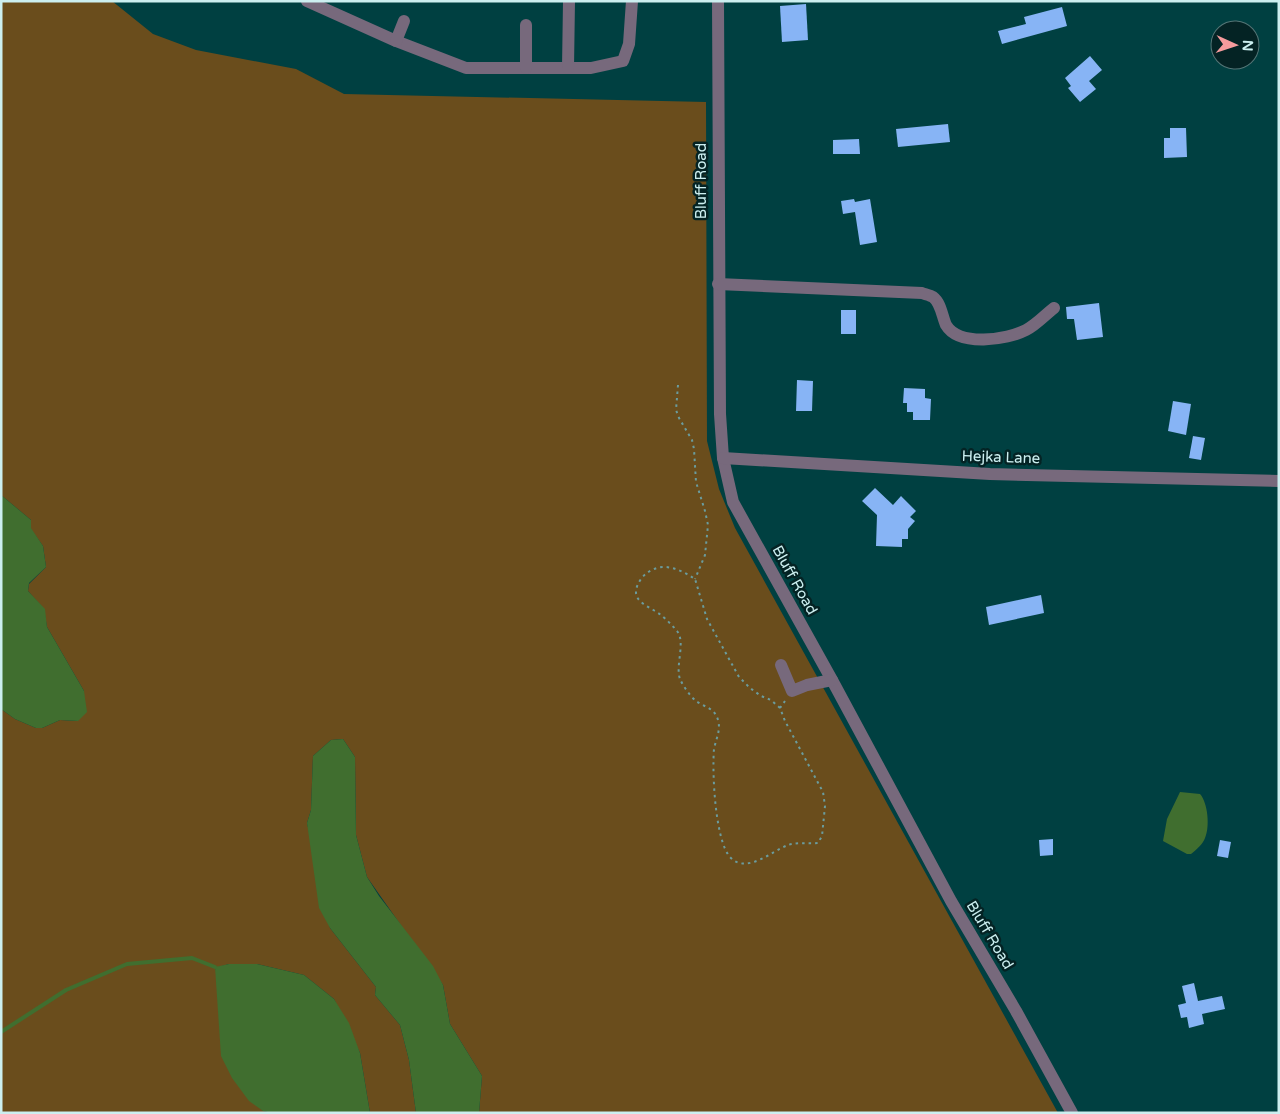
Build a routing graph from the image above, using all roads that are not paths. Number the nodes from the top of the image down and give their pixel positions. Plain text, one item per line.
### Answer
1 (307, 1) edge
2 (569, 1) edge
3 (632, 1) edge
4 (718, 1) edge
5 (404, 21) dead end
6 (526, 25) dead end
7 (396, 41) junction
8 (526, 68) junction
9 (568, 68) junction
10 (718, 284) junction
11 (1054, 308) dead end
12 (723, 458) junction
13 (1279, 481) edge
14 (781, 665) dead end
15 (832, 680) junction
16 (1072, 1113) edge

1 - 7 street
2 - 9 street
3 - 9 street
4 - 10 street, Bluff Road
5 - 7 street
6 - 8 street
7 - 8 street
8 - 9 street
10 - 11 street
10 - 12 street, Bluff Road
12 - 13 street, Hejka Lane
12 - 15 street, Bluff Road
14 - 15 street
15 - 16 street, Bluff Road

